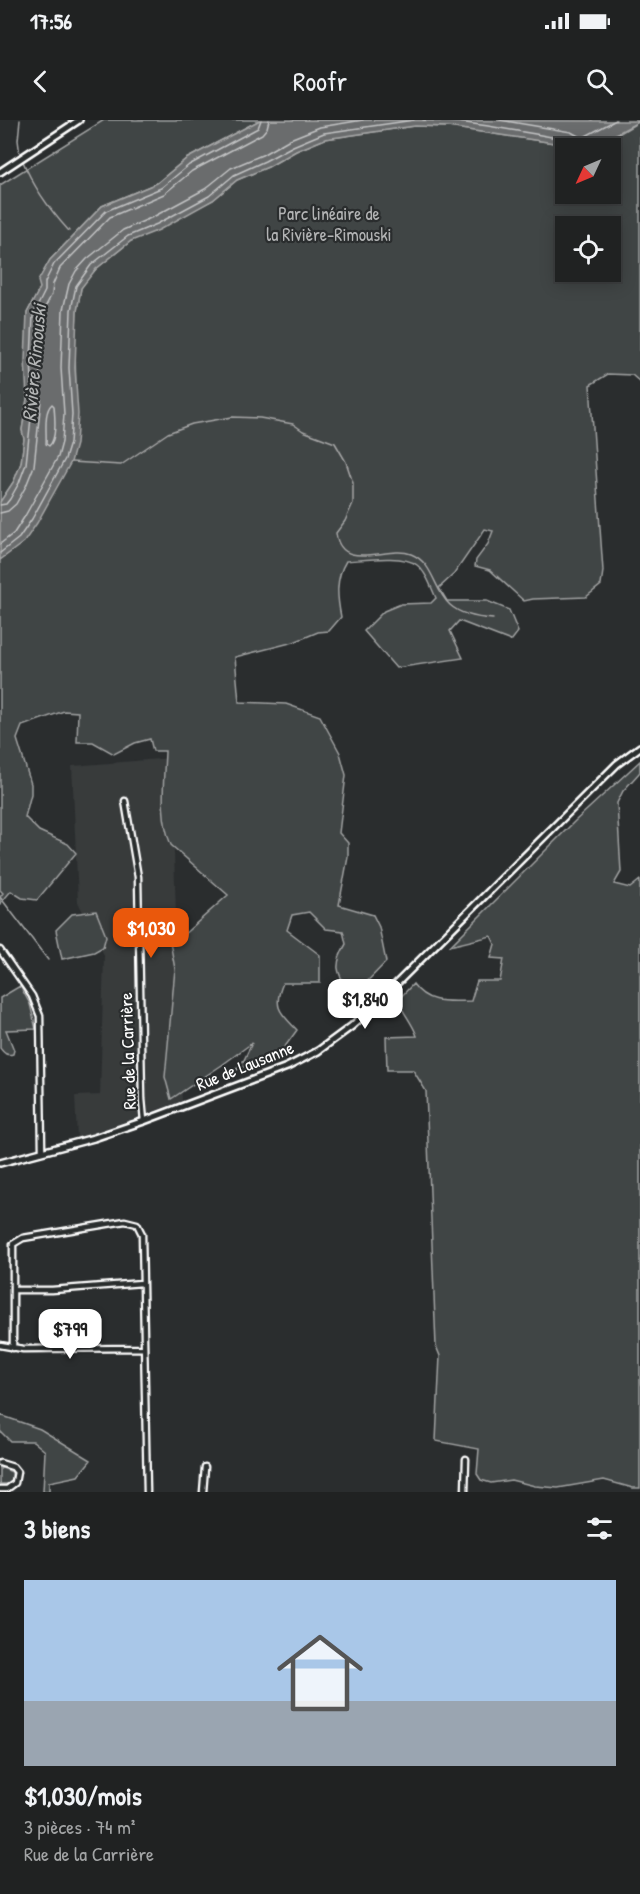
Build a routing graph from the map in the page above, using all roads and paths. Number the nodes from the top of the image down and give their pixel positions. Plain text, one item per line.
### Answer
1 (79, 120) edge
2 (0, 172) edge
3 (640, 747) edge
4 (125, 801) dead end
5 (0, 950) edge
6 (144, 1121) junction
7 (42, 1151) junction
8 (0, 1163) edge
9 (142, 1282) junction
10 (13, 1290) junction
11 (0, 1345) edge
12 (13, 1348) junction
13 (143, 1348) junction
14 (466, 1459) dead end
15 (0, 1463) edge
16 (205, 1467) dead end
17 (0, 1489) edge
18 (147, 1492) edge
19 (203, 1492) edge
20 (465, 1492) edge

1 - 2 street
3 - 6 street, Rue de Lausanne
4 - 6 street, Rue de la Carrière
5 - 7 street
6 - 7 street, Rue de Lausanne
7 - 8 street, Rue de Lausanne
9 - 10 street
9 - 10 street
9 - 13 street
10 - 12 street
11 - 12 street
12 - 13 street
13 - 18 street
14 - 20 street
15 - 17 street
16 - 19 street

